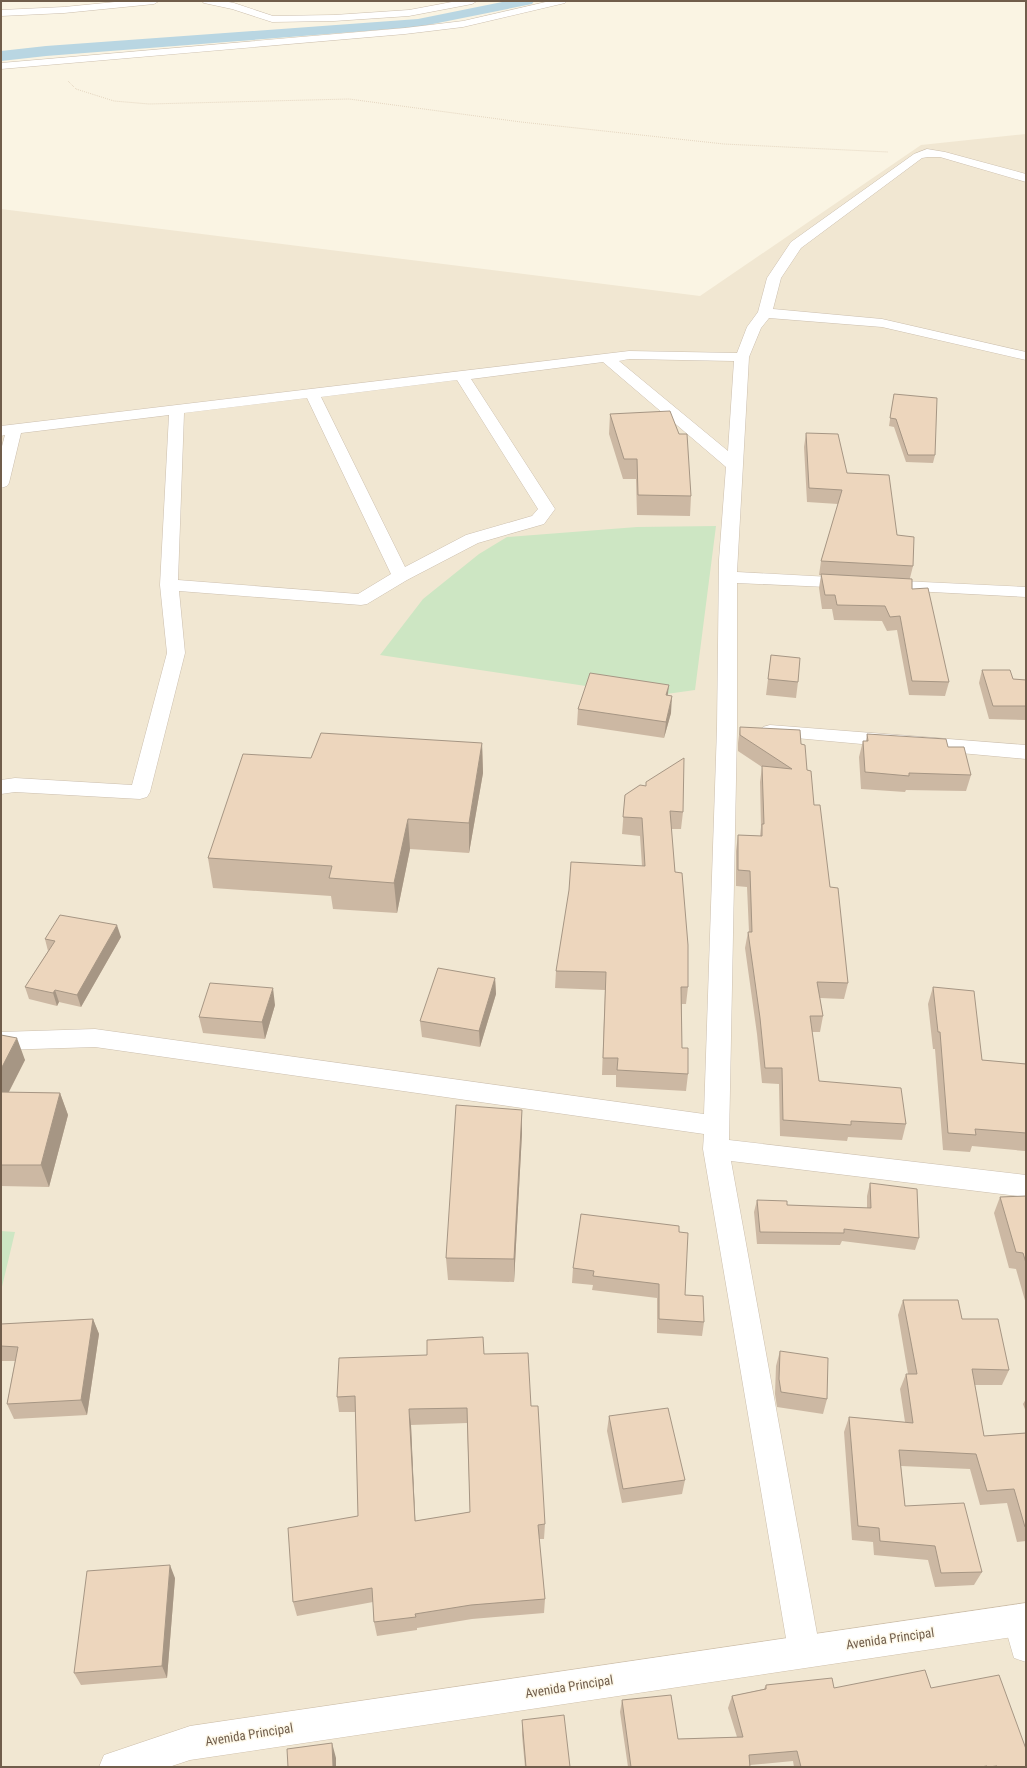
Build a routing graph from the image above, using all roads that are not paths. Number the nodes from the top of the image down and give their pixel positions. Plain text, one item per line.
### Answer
1 (154, 1) edge
2 (207, 1) edge
3 (472, 1) edge
4 (562, 1) edge
5 (1, 13) edge
6 (1, 66) edge
7 (1026, 178) edge
8 (765, 313) junction
9 (1026, 356) edge
10 (607, 358) junction
11 (742, 358) junction
12 (461, 375) junction
13 (312, 393) junction
14 (177, 409) junction
15 (8, 430) edge
16 (734, 465) junction
17 (1, 483) edge
18 (401, 576) junction
19 (728, 577) junction
20 (169, 585) junction
21 (1026, 592) edge
22 (740, 729) junction
23 (1026, 752) edge
24 (1, 787) edge
25 (1, 1041) edge
26 (716, 1138) junction
27 (1026, 1186) edge
28 (1024, 1628) edge
29 (804, 1650) junction
30 (116, 1767) edge

1 - 5 street
2 - 3 street
4 - 6 street
7 - 8 street
8 - 9 street
8 - 11 street
10 - 11 street
10 - 12 street
10 - 16 street
11 - 16 street
12 - 13 street
12 - 18 street
13 - 14 street
13 - 18 street
14 - 15 street
14 - 20 street
15 - 17 street
16 - 19 street
18 - 20 street
19 - 21 street
19 - 22 street
20 - 24 street
22 - 23 street
22 - 26 street
25 - 26 street
26 - 27 street
26 - 29 street
28 - 29 street, Avenida Principal
29 - 30 street, Avenida Principal

